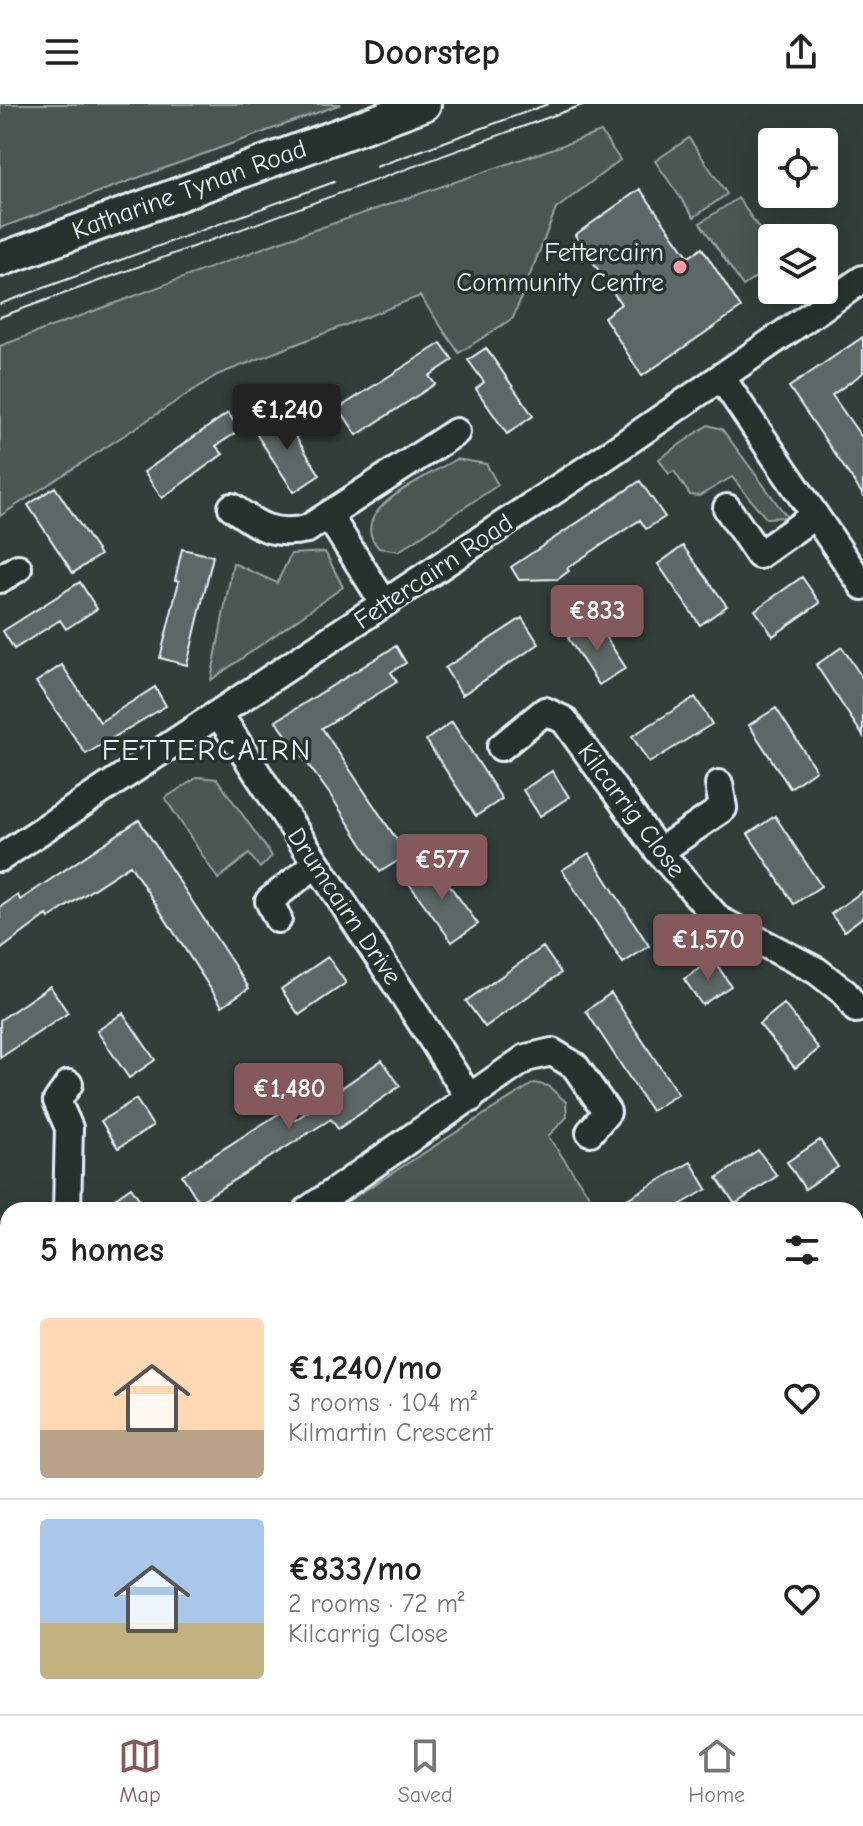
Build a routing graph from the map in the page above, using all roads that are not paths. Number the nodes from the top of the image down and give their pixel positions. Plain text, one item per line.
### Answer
1 (424, 104) edge
2 (0, 260) edge
3 (863, 279) edge
4 (721, 377) junction
5 (456, 432) dead end
6 (232, 507) dead end
7 (727, 508) dead end
8 (815, 515) junction
9 (329, 516) junction
10 (863, 586) edge
11 (384, 603) junction
12 (219, 714) junction
13 (501, 747) dead end
14 (719, 784) dead end
15 (3, 850) edge
16 (659, 852) junction
17 (316, 864) junction
18 (278, 919) dead end
19 (855, 995) edge
20 (69, 1084) dead end
21 (470, 1099) junction
22 (590, 1132) dead end
23 (67, 1202) edge
24 (320, 1202) edge

1 - 2 main road, Katharine Tynan Road
3 - 4 street, Fettercairn Road
4 - 8 street
4 - 11 street, Fettercairn Road
5 - 9 street
6 - 9 street
7 - 8 street
8 - 10 street
9 - 11 street
11 - 12 street, Fettercairn Road
12 - 15 street, Fettercairn Road
12 - 17 street, Drumcairn Drive
13 - 16 street, Kilcarrig Close
14 - 16 street
16 - 19 street, Kilcarrig Close
17 - 18 street
17 - 21 street, Drumcairn Drive
20 - 23 street
21 - 22 street
21 - 24 street

